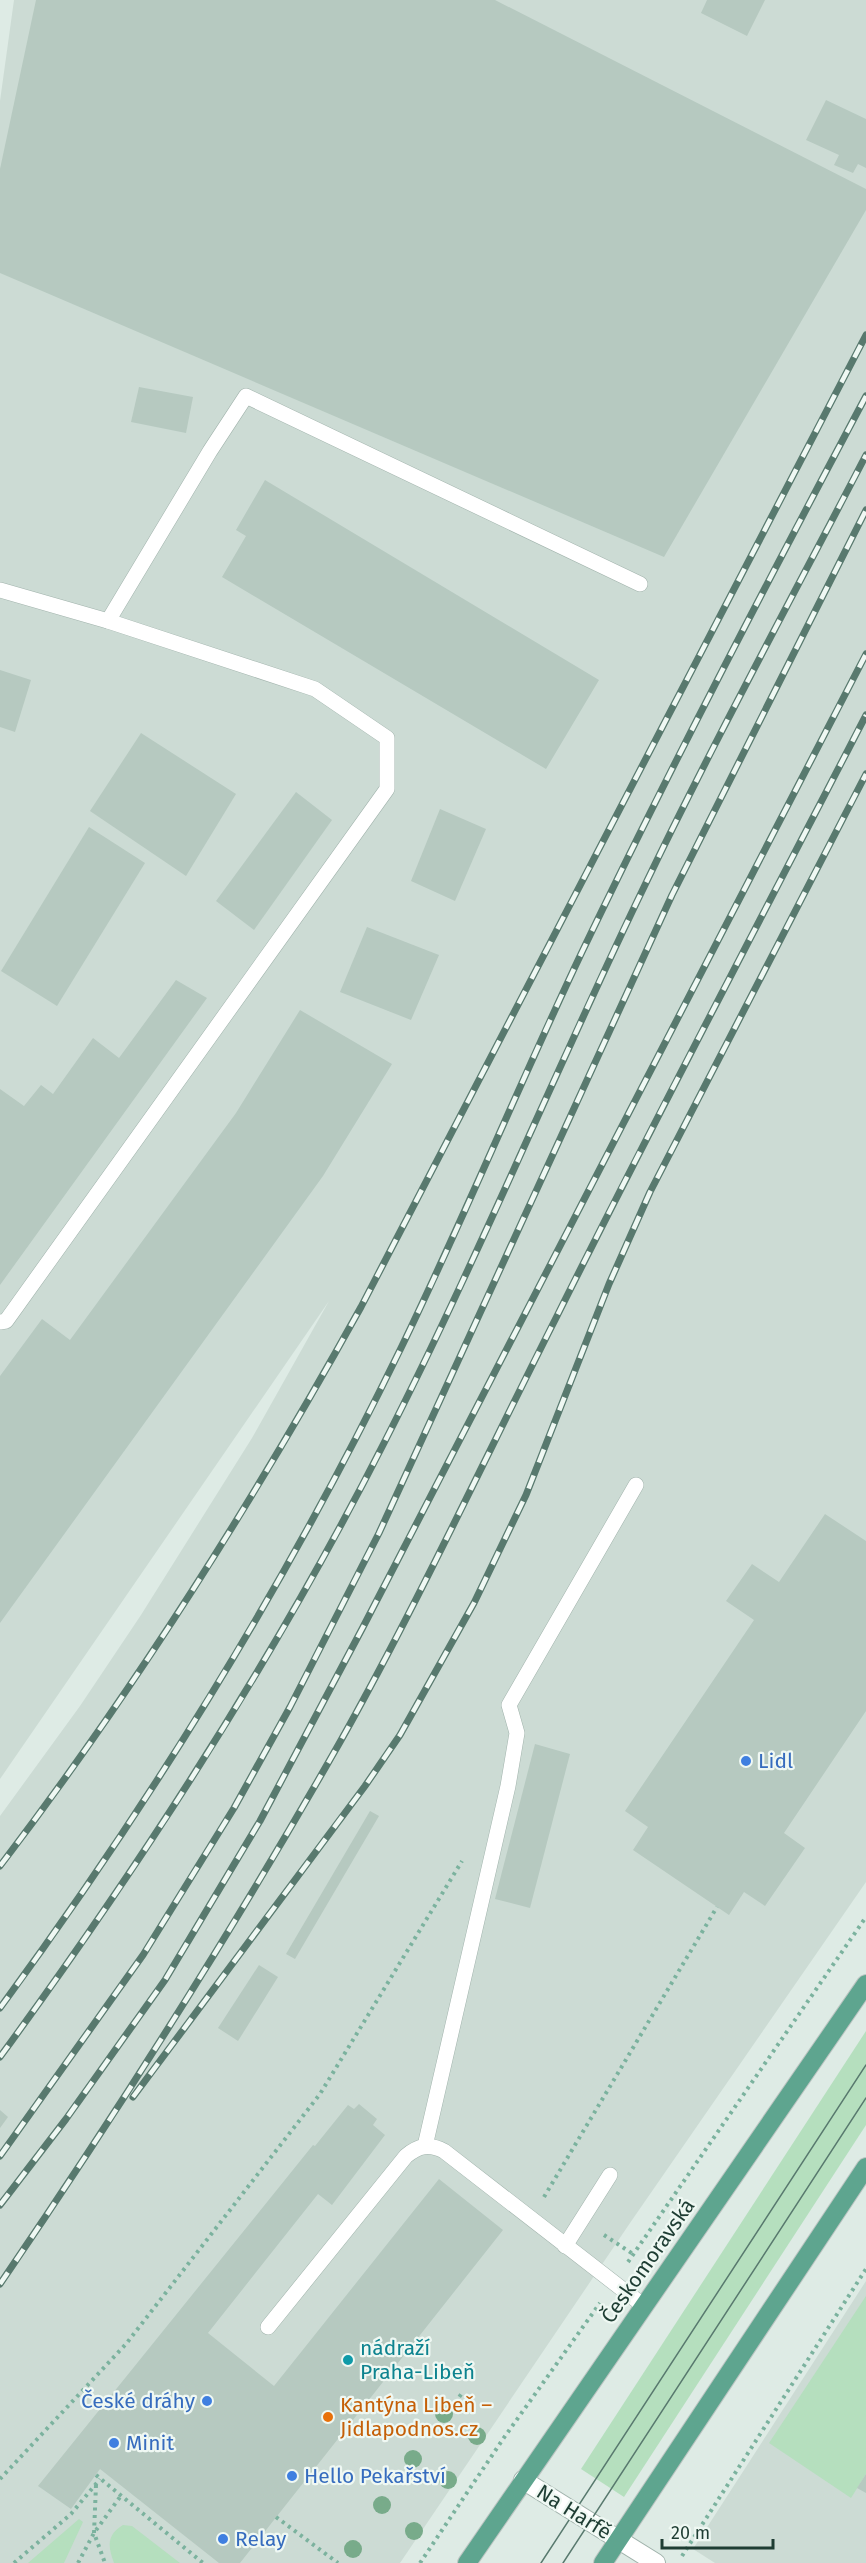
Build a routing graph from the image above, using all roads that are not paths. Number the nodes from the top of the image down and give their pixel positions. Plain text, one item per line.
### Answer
1 (640, 584) dead end
2 (0, 590) edge
3 (108, 621) junction
4 (0, 1322) edge
5 (636, 1485) dead end
6 (866, 1984) edge
7 (425, 2146) junction
8 (866, 2167) edge
9 (610, 2175) dead end
10 (565, 2246) junction
11 (644, 2306) junction
12 (268, 2327) dead end
13 (523, 2480) junction
14 (618, 2540) junction
15 (467, 2563) edge
16 (603, 2563) edge
17 (656, 2563) edge

1 - 3 lane
2 - 3 lane
3 - 4 lane
5 - 7 lane
6 - 11 main road, Českomoravská
7 - 10 lane
7 - 12 lane
8 - 14 main road
9 - 10 lane
10 - 11 lane
11 - 13 main road, Českomoravská
13 - 14 street, Na Harfě
13 - 15 main road, Českomoravská
14 - 16 main road
14 - 17 street, Na Harfě

